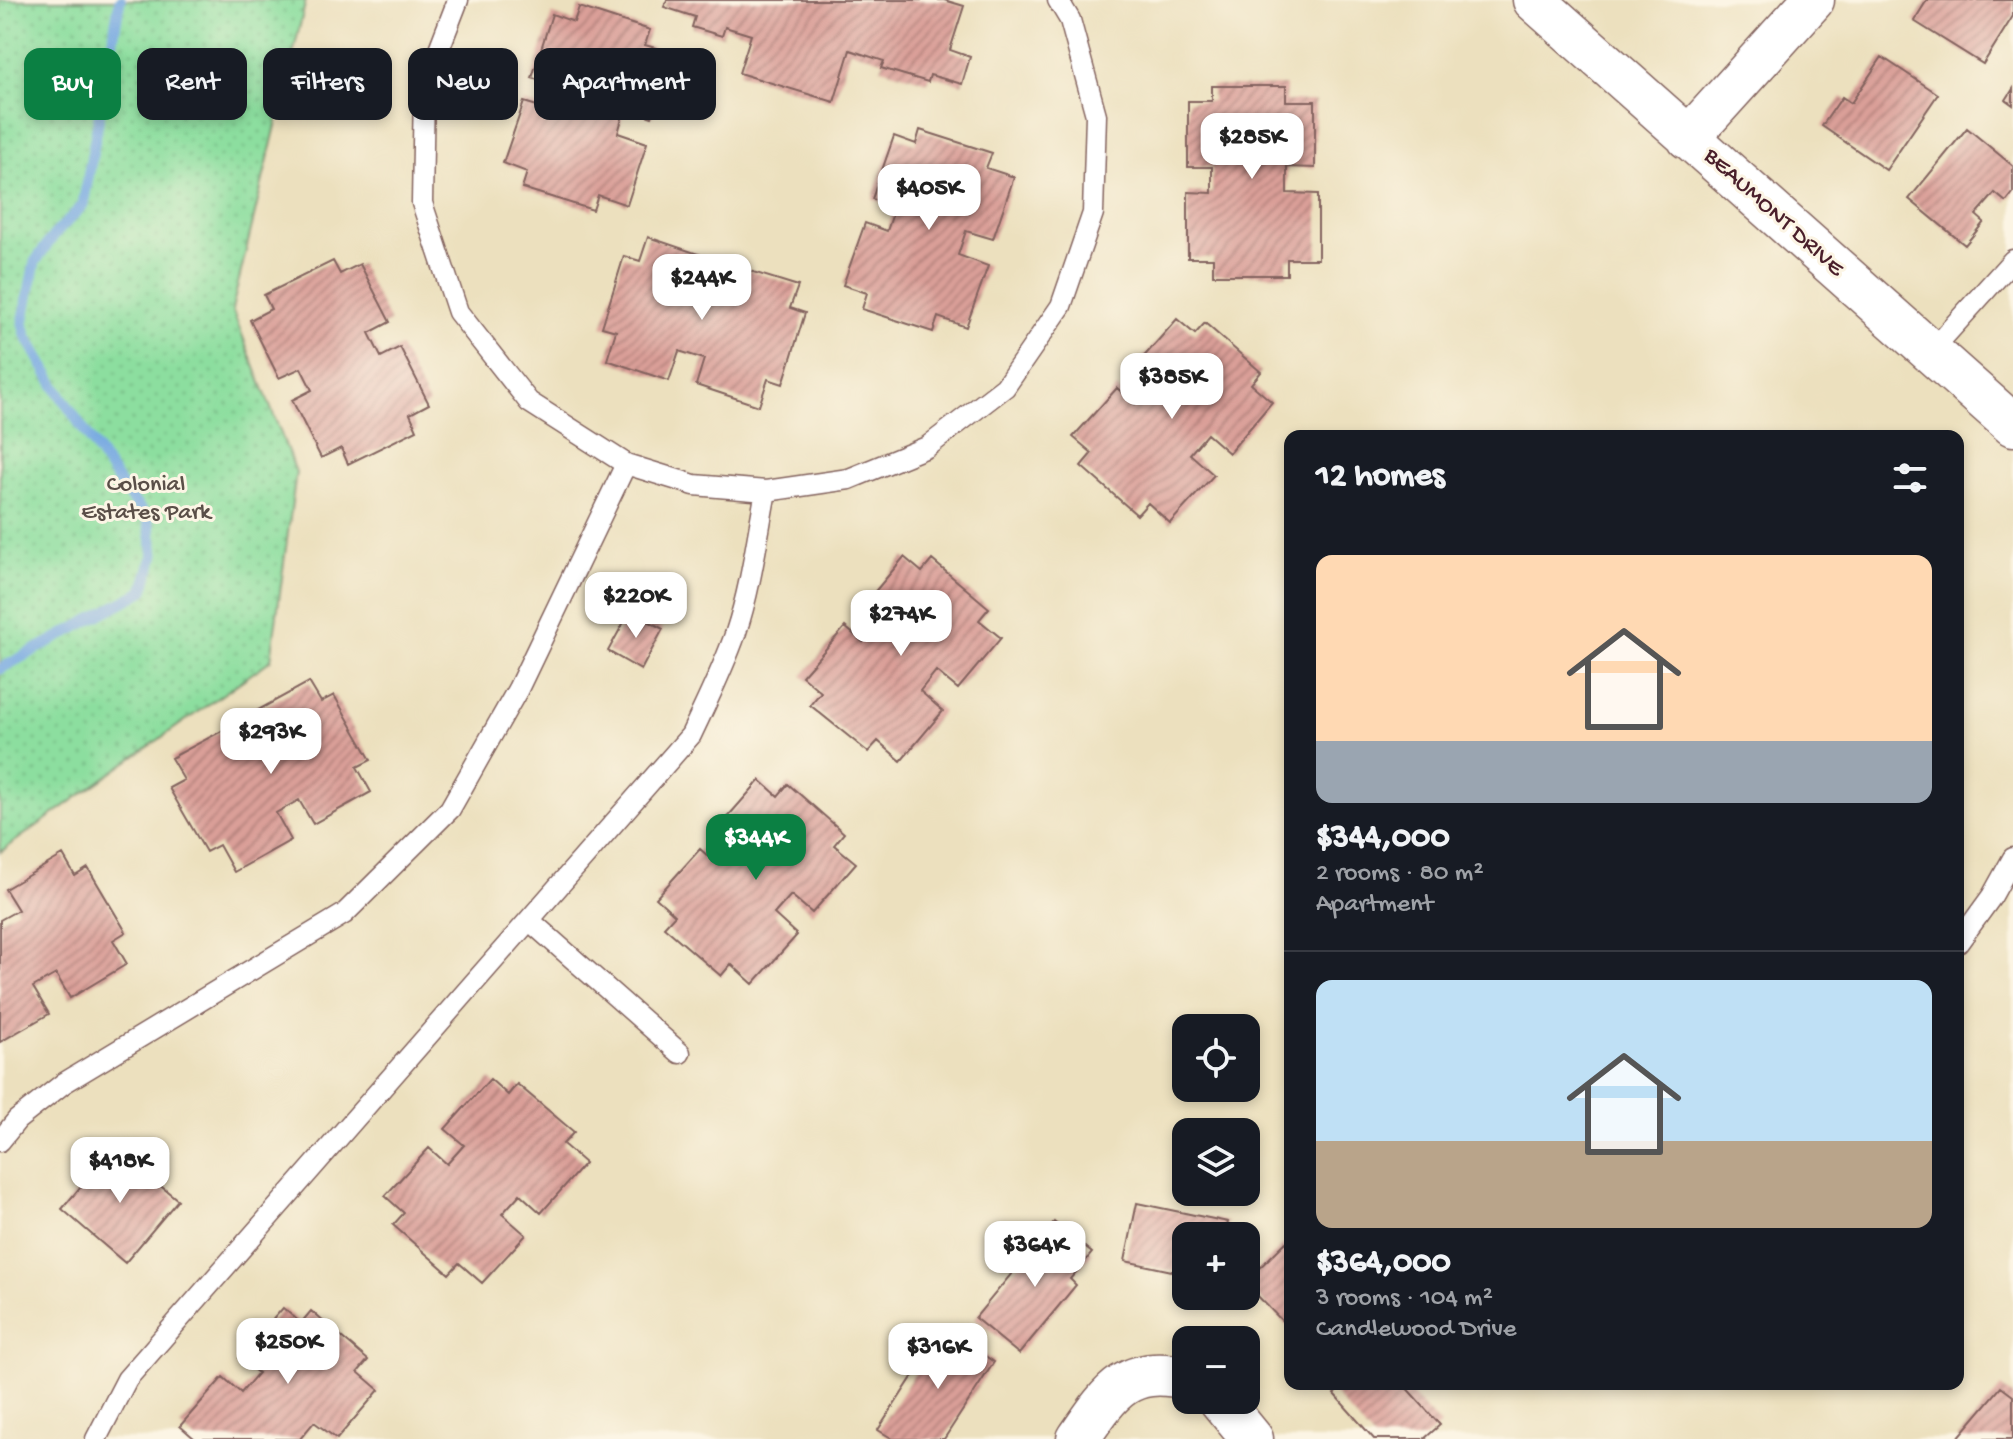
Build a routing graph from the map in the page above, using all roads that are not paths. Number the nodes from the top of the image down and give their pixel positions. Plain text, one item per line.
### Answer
1 (458, 0) edge
2 (1058, 0) edge
3 (1534, 0) edge
4 (1813, 0) edge
5 (1688, 138) junction
6 (2013, 260) edge
7 (1930, 352) junction
8 (2013, 425) edge
9 (626, 464) junction
10 (766, 491) junction
11 (2013, 858) edge
12 (529, 920) junction
13 (1964, 935) edge
14 (680, 1053) dead end
15 (0, 1141) edge
16 (1172, 1375) edge
17 (1231, 1414) edge
18 (96, 1439) edge
19 (1078, 1439) edge
20 (1252, 1439) edge

1 - 9 lane
2 - 10 lane
3 - 5 street, BEAUMONT DRIVE
4 - 5 street
5 - 7 street, BEAUMONT DRIVE
6 - 7 lane
7 - 8 street, BEAUMONT DRIVE
9 - 10 lane
9 - 15 lane
10 - 12 lane
11 - 13 lane
12 - 14 lane
12 - 18 lane
16 - 19 street
17 - 20 street

